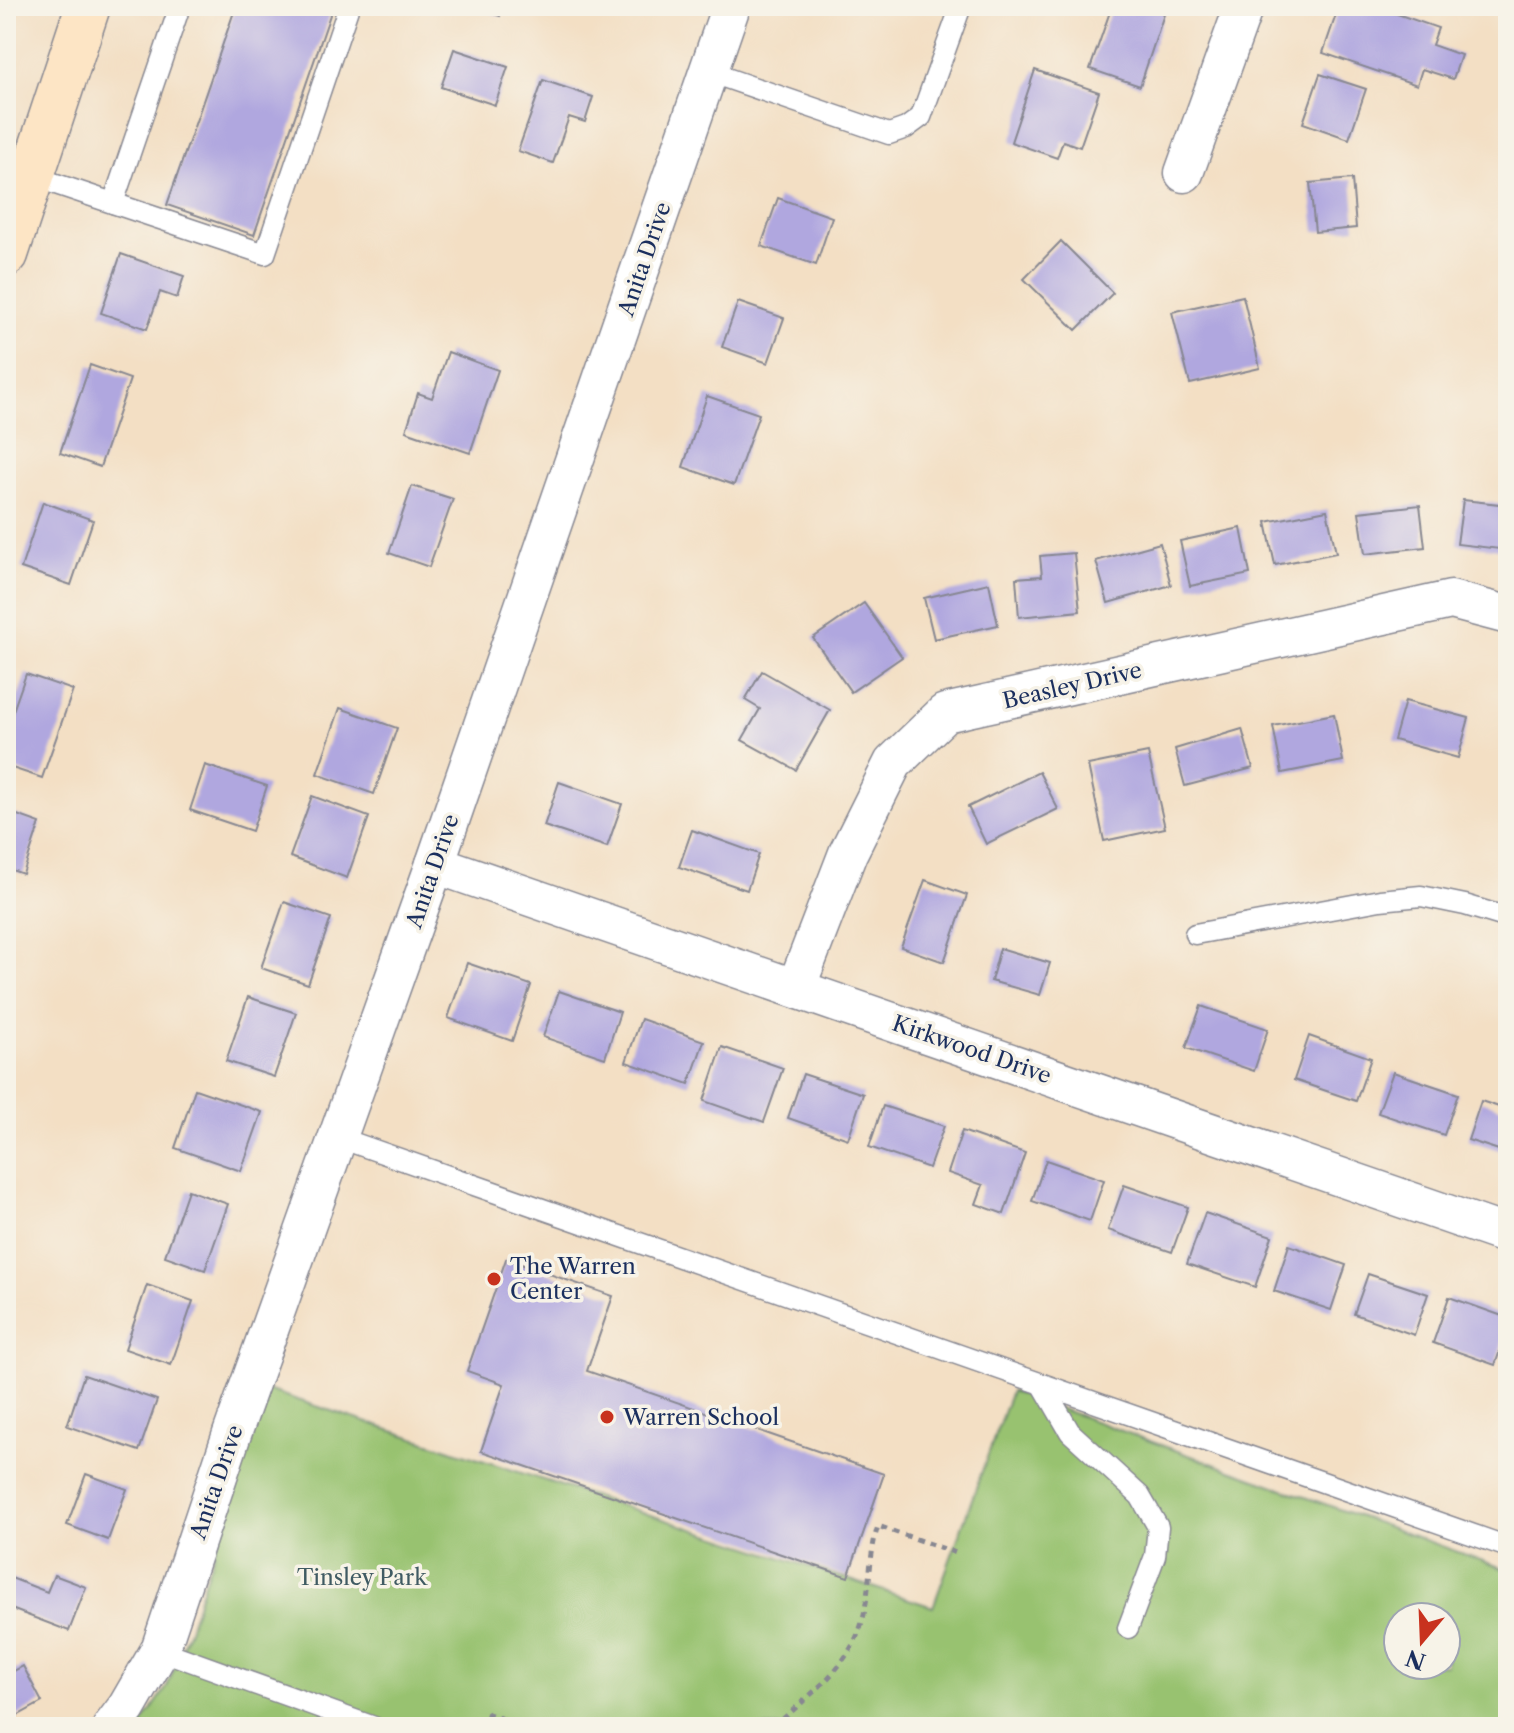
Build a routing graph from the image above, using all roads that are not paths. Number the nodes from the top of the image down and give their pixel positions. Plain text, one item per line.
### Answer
1 (88, 6) edge
2 (180, 6) edge
3 (349, 6) edge
4 (731, 6) edge
5 (961, 6) edge
6 (1244, 6) edge
7 (709, 72) junction
8 (1184, 173) dead end
9 (22, 179) edge
10 (113, 203) junction
11 (6, 254) edge
12 (1508, 615) edge
13 (435, 864) junction
14 (1508, 918) edge
15 (1195, 934) dead end
16 (796, 988) junction
17 (337, 1137) junction
18 (1508, 1235) edge
19 (1042, 1384) junction
20 (1508, 1547) edge
21 (1128, 1628) dead end
22 (160, 1650) junction
23 (112, 1727) edge
24 (374, 1727) edge

1 - 9 street
2 - 10 lane
3 - 10 lane
4 - 7 street, Anita Drive
5 - 7 lane
6 - 8 street
7 - 13 street, Anita Drive
9 - 10 lane
9 - 11 street
12 - 16 street, Beasley Drive
13 - 16 street, Kirkwood Drive
13 - 17 street, Anita Drive
14 - 15 lane
16 - 18 street, Kirkwood Drive
17 - 19 lane
17 - 22 street, Anita Drive
19 - 20 lane
19 - 21 lane
22 - 23 street, Anita Drive
22 - 24 lane

